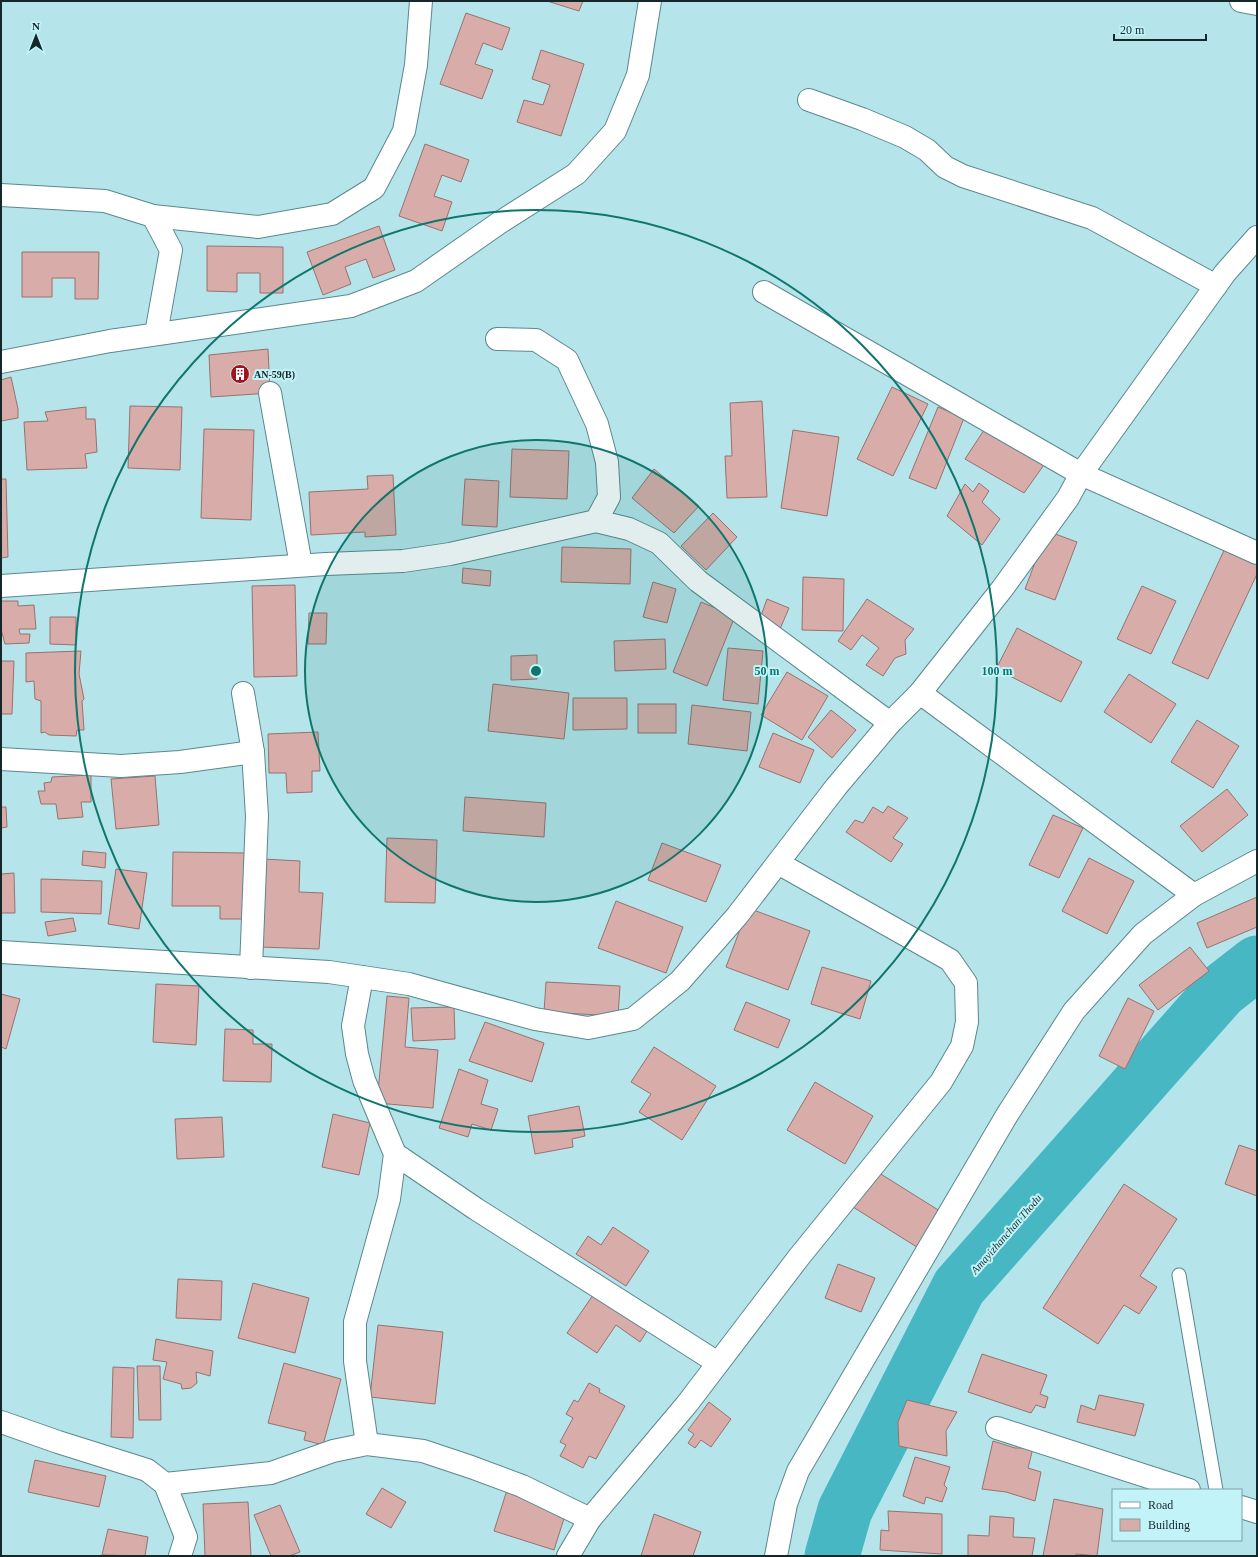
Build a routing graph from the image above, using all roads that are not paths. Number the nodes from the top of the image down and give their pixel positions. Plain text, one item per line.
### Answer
1 (421, 1) edge
2 (650, 1) edge
3 (1241, 1) edge
4 (1257, 4) edge
5 (809, 100) dead end
6 (1, 195) edge
7 (153, 216) junction
8 (1257, 237) edge
9 (1216, 286) junction
10 (764, 292) dead end
11 (156, 334) junction
12 (497, 339) dead end
13 (1, 362) edge
14 (270, 393) dead end
15 (1081, 474) junction
16 (596, 521) junction
17 (1257, 553) edge
18 (301, 565) junction
19 (1, 586) edge
20 (243, 693) dead end
21 (920, 693) junction
22 (890, 723) junction
23 (253, 752) junction
24 (1, 759) edge
25 (1257, 861) edge
26 (778, 863) junction
27 (1194, 895) junction
28 (1, 952) edge
29 (251, 968) junction
30 (362, 977) junction
31 (395, 1154) junction
32 (1179, 1275) dead end
33 (718, 1363) junction
34 (1, 1422) edge
35 (997, 1428) dead end
36 (367, 1444) junction
37 (165, 1484) junction
38 (1186, 1489) edge
39 (1216, 1489) edge
40 (1242, 1507) edge
41 (1257, 1512) edge
42 (590, 1518) junction
43 (180, 1556) edge
44 (568, 1556) edge
45 (776, 1556) edge

1 - 7 street
2 - 11 street
3 - 4 street
5 - 9 street
6 - 7 street
7 - 11 street
8 - 9 street
9 - 15 street
10 - 15 street
11 - 13 street
12 - 16 street
14 - 18 street
15 - 17 street
15 - 21 street
16 - 18 street
16 - 22 street
18 - 19 street
20 - 23 street
21 - 22 street
21 - 27 street
22 - 26 street
23 - 24 street
23 - 29 street
25 - 27 street
26 - 30 street
26 - 33 street
27 - 45 street
28 - 29 street
29 - 30 street
30 - 31 street
31 - 33 street
31 - 36 street
32 - 39 lane
33 - 42 street
34 - 37 street
35 - 38 street
36 - 37 street
36 - 42 street
37 - 43 street
40 - 41 street
42 - 44 street

